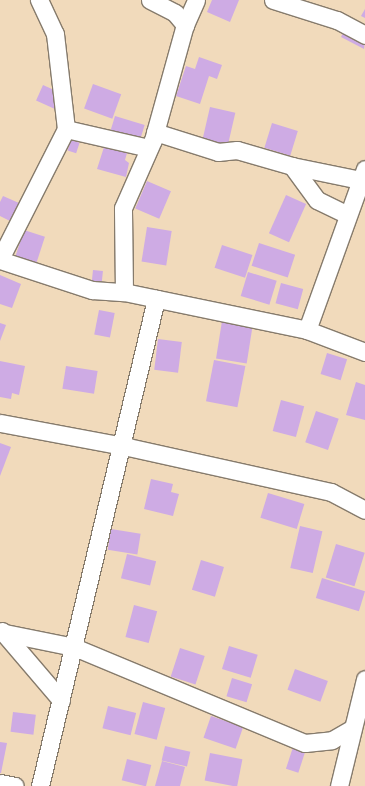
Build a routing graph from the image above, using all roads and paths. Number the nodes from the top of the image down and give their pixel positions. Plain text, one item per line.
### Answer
1 (38, 0) edge
2 (150, 0) edge
3 (196, 0) edge
4 (273, 0) edge
5 (185, 25) junction
6 (365, 35) edge
7 (66, 129) junction
8 (152, 140) junction
9 (292, 166) junction
10 (362, 174) edge
11 (348, 215) junction
12 (0, 260) edge
13 (124, 292) junction
14 (156, 299) junction
15 (307, 330) junction
16 (365, 352) edge
17 (0, 423) edge
18 (122, 446) junction
19 (365, 510) edge
20 (1, 631) edge
21 (74, 647) junction
22 (365, 679) edge
23 (61, 700) junction
24 (351, 729) junction
25 (0, 783) edge
26 (15, 786) edge
27 (40, 786) edge
28 (339, 786) edge

1 - 7 street
2 - 5 street
3 - 5 street
4 - 6 street
5 - 8 street
7 - 8 street
7 - 12 street
8 - 9 street
8 - 13 street
9 - 10 street
9 - 11 street
10 - 11 street
11 - 15 street
12 - 13 street
13 - 14 street
14 - 15 street
14 - 18 street
15 - 16 street
17 - 18 street
18 - 19 street
18 - 21 street
20 - 21 street
20 - 23 street
21 - 23 street
21 - 24 street
22 - 24 street
23 - 27 street
24 - 28 street
25 - 26 street

